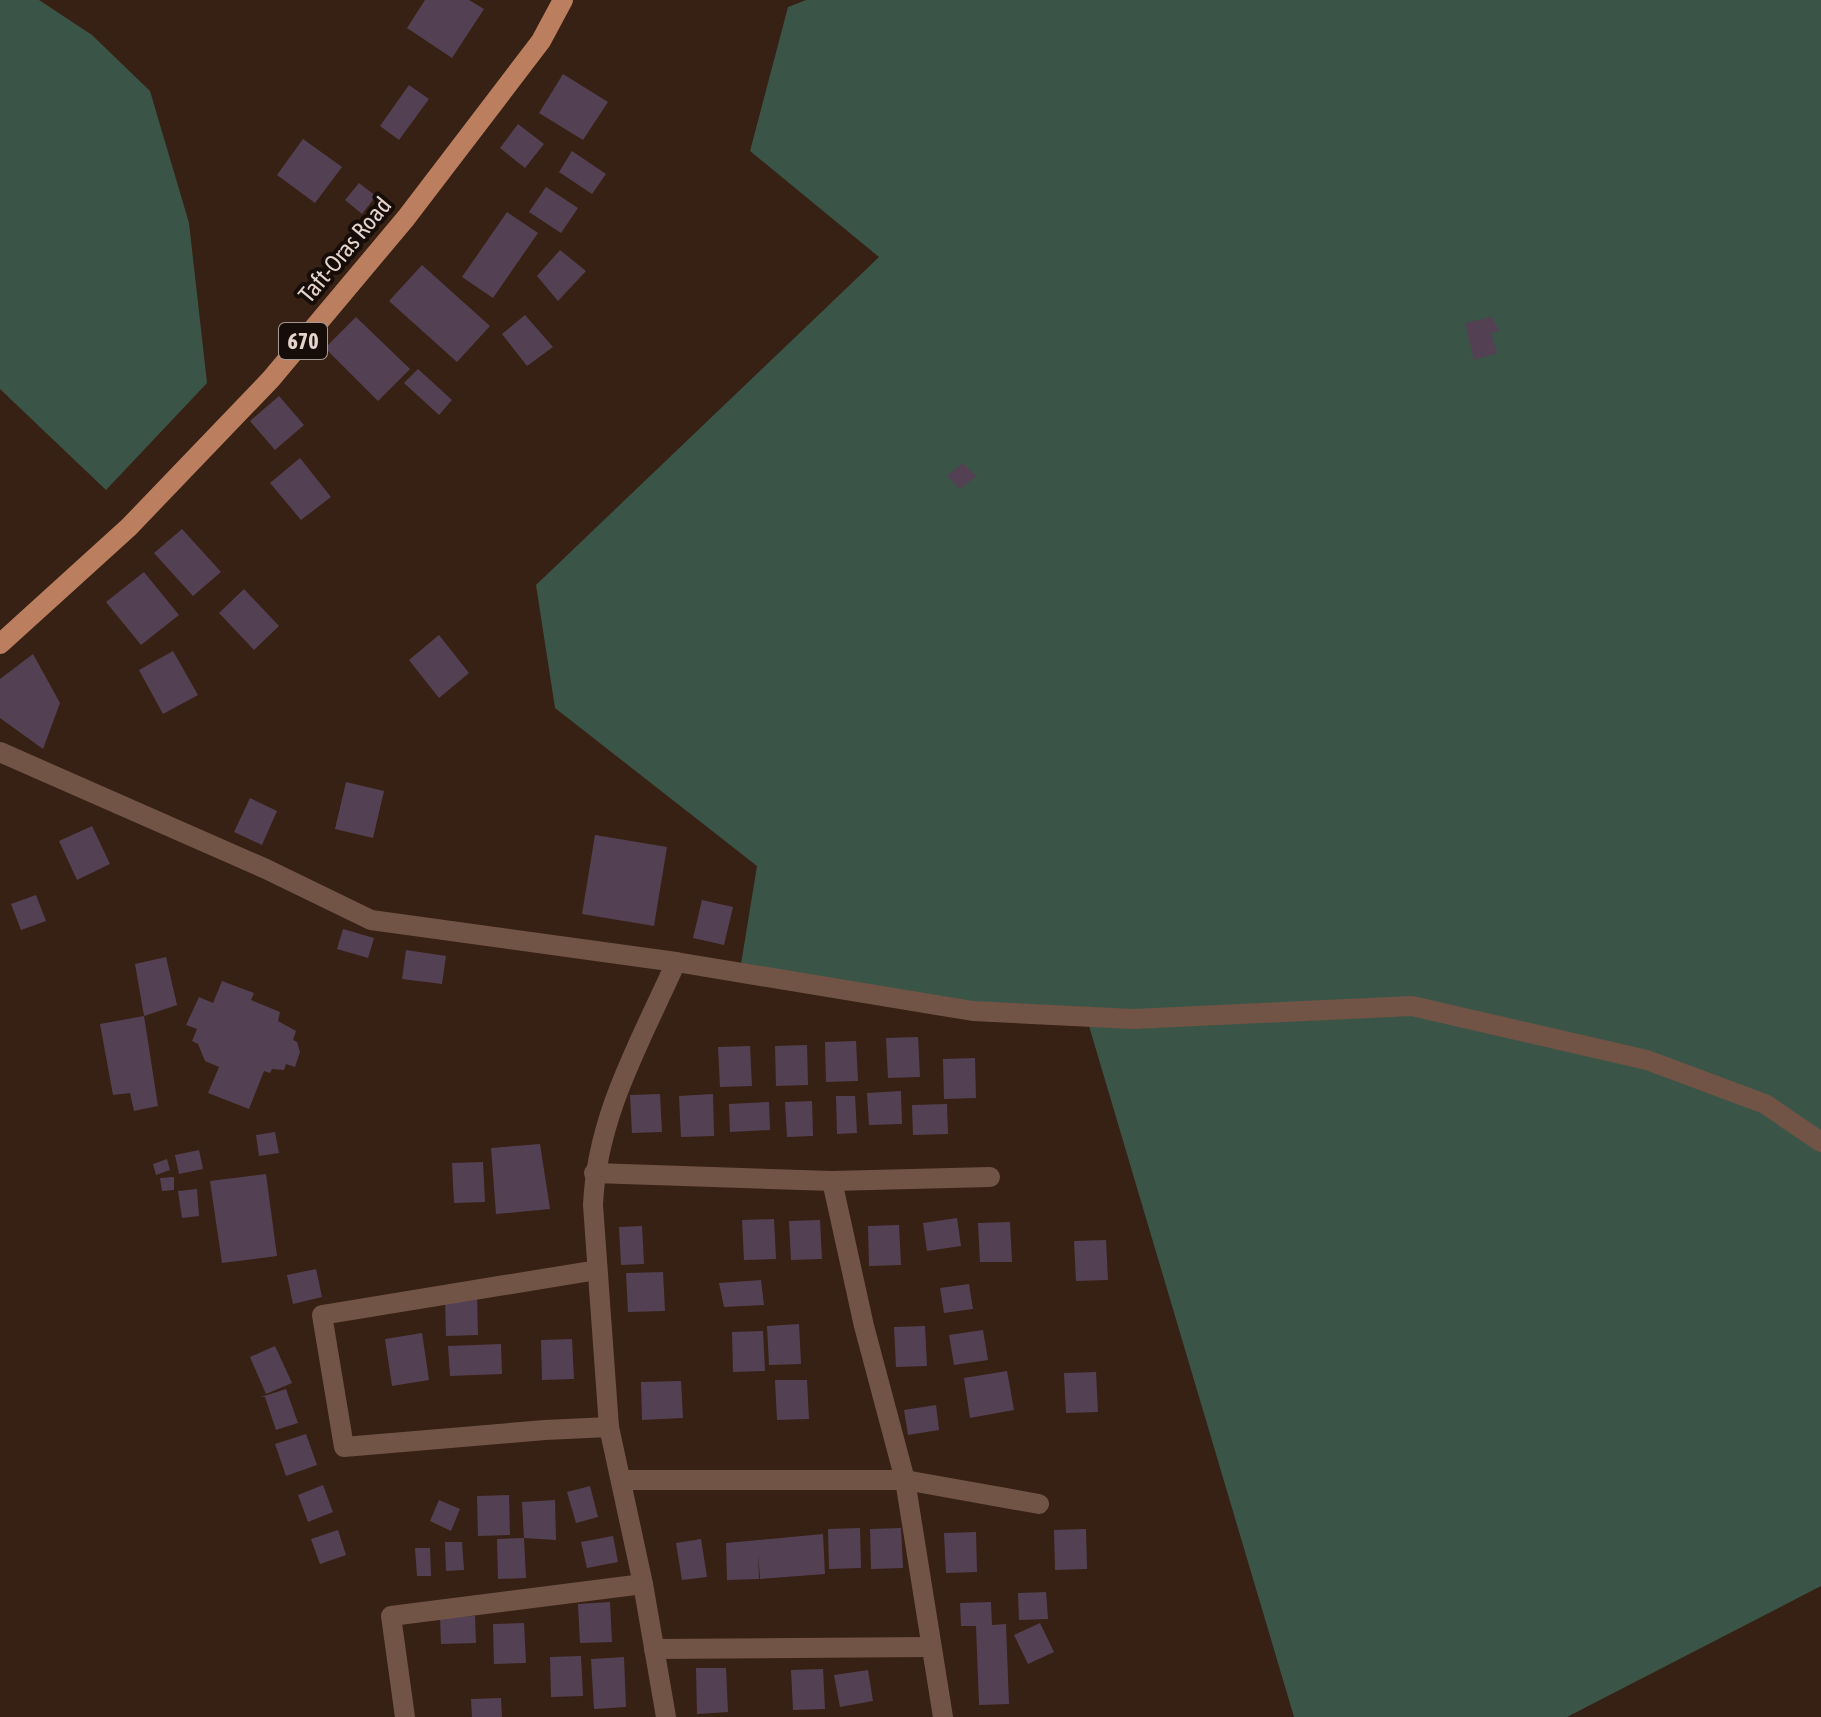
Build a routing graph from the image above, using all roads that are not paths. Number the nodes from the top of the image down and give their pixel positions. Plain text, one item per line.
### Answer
1 (563, 0) edge
2 (0, 644) edge
3 (0, 752) edge
4 (676, 962) junction
5 (1821, 1142) edge
6 (594, 1173) junction
7 (990, 1177) dead end
8 (832, 1181) junction
9 (597, 1270) junction
10 (609, 1427) junction
11 (622, 1480) junction
12 (905, 1480) junction
13 (1039, 1504) dead end
14 (643, 1584) junction
15 (931, 1647) junction
16 (654, 1649) junction
17 (405, 1717) edge
18 (666, 1717) edge
19 (943, 1717) edge

1 - 2 main road, Taft-Oras Road / 670
3 - 4 street
4 - 5 street
4 - 6 street
6 - 8 street
6 - 9 street
7 - 8 street
8 - 12 street
9 - 10 street
9 - 10 street
10 - 11 street
11 - 12 street
11 - 14 street
12 - 13 street
12 - 15 street
14 - 16 street
14 - 17 street
15 - 16 street
15 - 19 street
16 - 18 street

